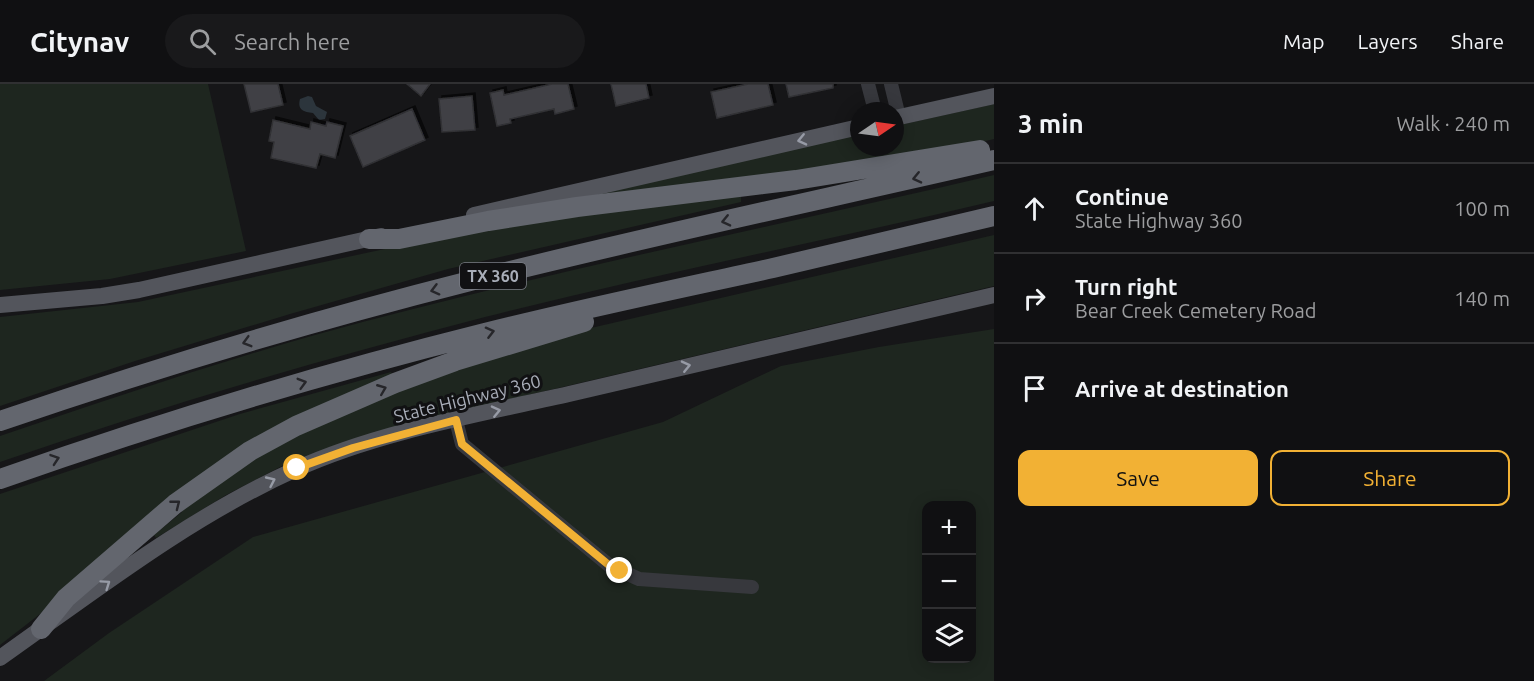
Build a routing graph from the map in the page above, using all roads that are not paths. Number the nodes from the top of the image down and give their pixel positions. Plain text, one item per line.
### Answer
1 (868, 84) edge
2 (891, 84) edge
3 (994, 96) edge
4 (873, 102) edge
5 (894, 102) edge
6 (904, 116) edge
7 (850, 129) edge
8 (994, 147) edge
9 (994, 160) edge
10 (994, 216) edge
11 (369, 239) junction
12 (994, 295) edge
13 (623, 300) junction
14 (0, 305) edge
15 (456, 420) junction
16 (0, 421) edge
17 (0, 478) edge
18 (752, 587) dead end
19 (40, 629) junction
20 (0, 658) edge

1 - 4 street
2 - 5 street
3 - 6 main road
7 -> 11 main road
8 - 11 highway
9 -> 16 highway, TX 360
10 - 13 highway
11 - 14 main road
15 -> 12 main road, State Highway 360
17 -> 13 highway
19 -> 13 highway
15 - 18 street
19 -> 15 main road, State Highway 360
19 - 20 main road, State Highway 360

